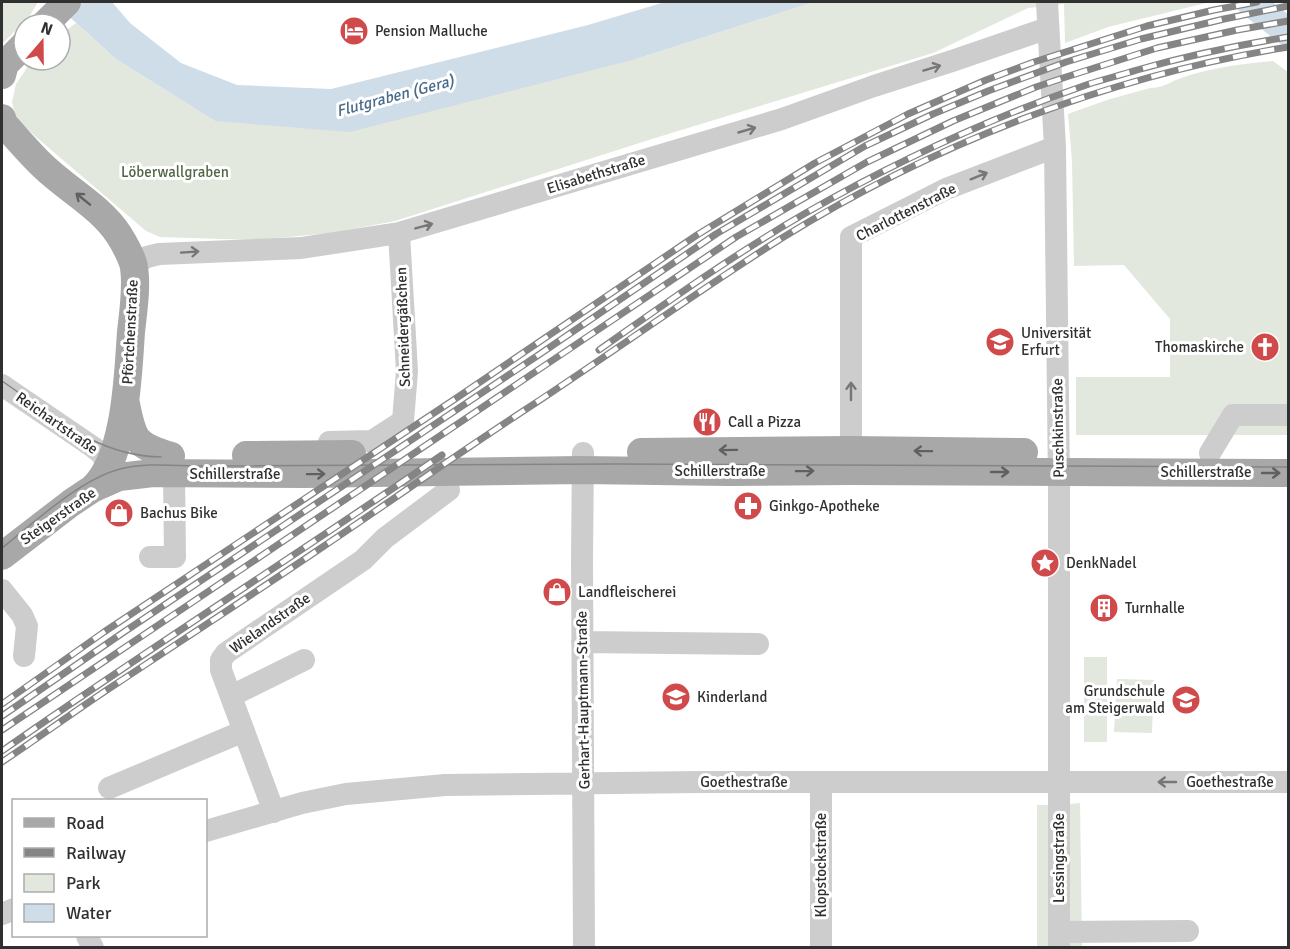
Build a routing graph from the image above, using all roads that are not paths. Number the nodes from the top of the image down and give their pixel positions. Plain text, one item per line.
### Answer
1 (1047, 2) edge
2 (1048, 28) junction
3 (2, 118) edge
4 (2, 133) edge
5 (1055, 147) junction
6 (45, 168) junction
7 (399, 232) junction
8 (133, 265) junction
9 (2, 385) edge
10 (126, 404) junction
11 (1288, 415) edge
12 (372, 441) joint
13 (851, 450) junction
14 (1210, 453) junction
15 (286, 454) junction
16 (1288, 454) edge
17 (582, 462) junction
18 (1059, 462) junction
19 (166, 468) junction
20 (1288, 473) edge
21 (95, 477) junction
22 (449, 490) dead end
23 (2, 556) edge
24 (150, 557) dead end
25 (2, 590) edge
26 (582, 642) junction
27 (758, 644) dead end
28 (24, 656) dead end
29 (304, 660) dead end
30 (231, 696) junction
31 (244, 731) junction
32 (1288, 782) edge
33 (821, 783) junction
34 (1060, 783) junction
35 (584, 784) junction
36 (110, 788) dead end
37 (274, 812) junction
38 (207, 831) edge
39 (1188, 933) edge
40 (1059, 940) edge
41 (584, 948) edge
42 (821, 948) edge

1 - 2 street, Puschkinstraße
2 - 5 street, Puschkinstraße
7 -> 2 street, Elisabethstraße
3 - 6 main road, Pförtchenstraße
4 - 6 street, Pförtchenstraße
13 -> 5 street, Charlottenstraße
5 - 18 street, Puschkinstraße
8 -> 6 main road, Pförtchenstraße
8 -> 7 street, Elisabethstraße
7 - 12 street, Schneidergäßchen
8 - 10 main road, Pförtchenstraße
9 - 21 street, Reichartstraße
10 - 19 main road
10 - 21 main road, Pförtchenstraße
11 - 14 street
12 - 15 street, Schillerstraße
13 -> 17 main road, Schillerstraße
18 -> 13 main road, Schillerstraße
14 - 16 main road, Schillerstraße
14 - 18 main road, Schillerstraße
15 - 17 main road, Schillerstraße
15 - 19 main road, Schillerstraße
17 -> 18 main road, Schillerstraße
19 -> 17 main road, Schillerstraße
17 - 26 street, Gerhart-Hauptmann-Straße
18 -> 20 main road, Schillerstraße
18 - 34 street, Puschkinstraße
19 - 21 main road, Steigerstraße
19 - 24 street
21 - 23 main road, Steigerstraße
22 - 30 street, Wielandstraße
25 - 28 street
26 - 27 street
26 - 35 street, Gerhart-Hauptmann-Straße
29 - 30 street
30 - 31 street, Wielandstraße
31 - 36 street
31 - 37 street, Wielandstraße
32 -> 34 street, Goethestraße
33 - 34 street, Goethestraße
33 - 35 street, Goethestraße
33 - 42 street, Klopstockstraße
34 - 40 street, Lessingstraße
35 - 37 street, Goethestraße
35 - 41 street, Gerhart-Hauptmann-Straße
37 - 38 street, Goethestraße
39 - 40 street, Lessingstraße

